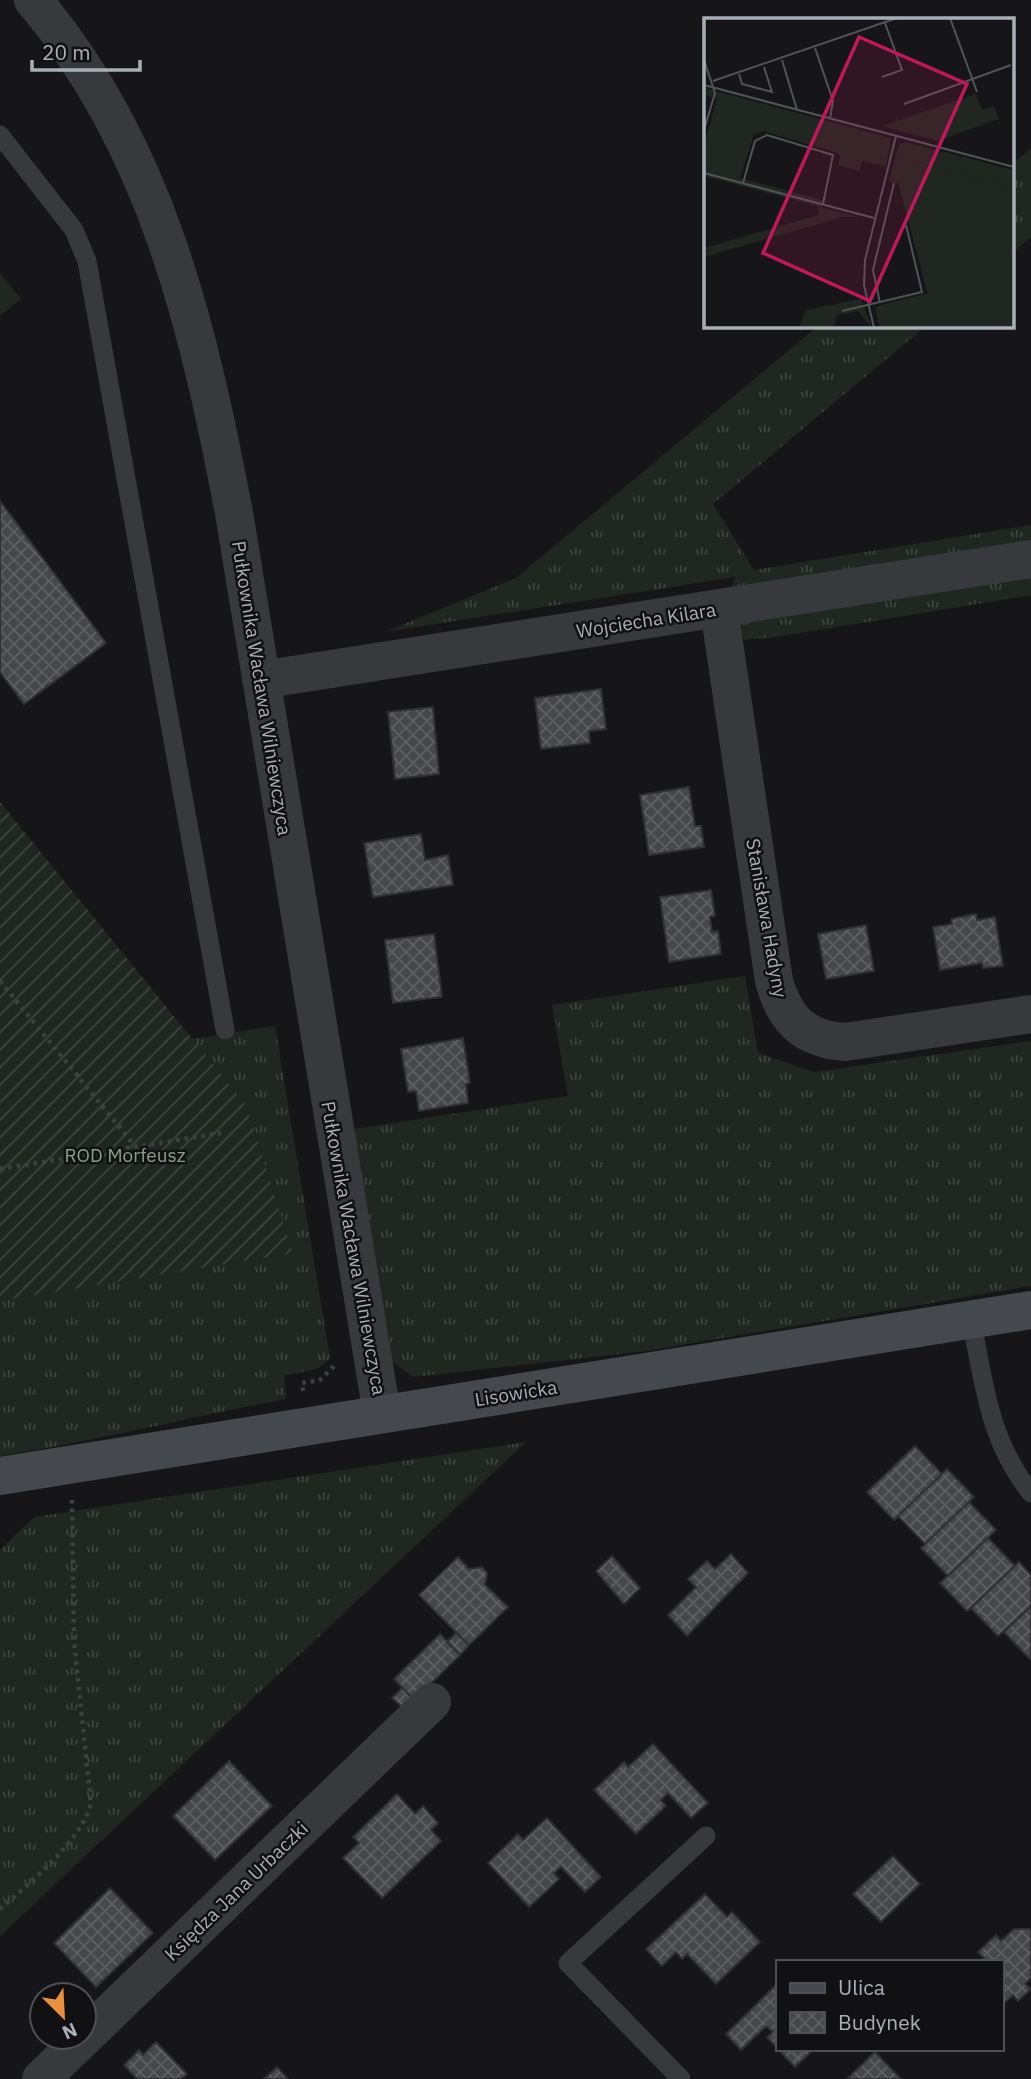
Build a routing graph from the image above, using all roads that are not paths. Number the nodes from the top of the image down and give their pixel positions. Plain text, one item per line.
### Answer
1 (33, 0) edge
2 (0, 135) edge
3 (1031, 559) edge
4 (719, 609) junction
5 (261, 680) junction
6 (1031, 1014) edge
7 (225, 1030) dead end
8 (1031, 1310) edge
9 (971, 1320) junction
10 (382, 1414) junction
11 (0, 1476) edge
12 (1031, 1493) edge
13 (432, 1702) dead end
14 (706, 1836) dead end
15 (41, 2079) edge
16 (681, 2079) edge

1 - 5 street, Pułkownika Wacława Wilniewczyca
2 - 7 lane
3 - 4 street, Wojciecha Kilara
4 - 5 street, Wojciecha Kilara
4 - 6 street, Stanisława Hadyny
5 - 10 street, Pułkownika Wacława Wilniewczyca
8 - 9 main road, Lisowicka
9 - 10 main road, Lisowicka
9 - 12 lane
10 - 11 main road, Lisowicka
13 - 15 street, Księdza Jana Urbaczki
14 - 16 lane

